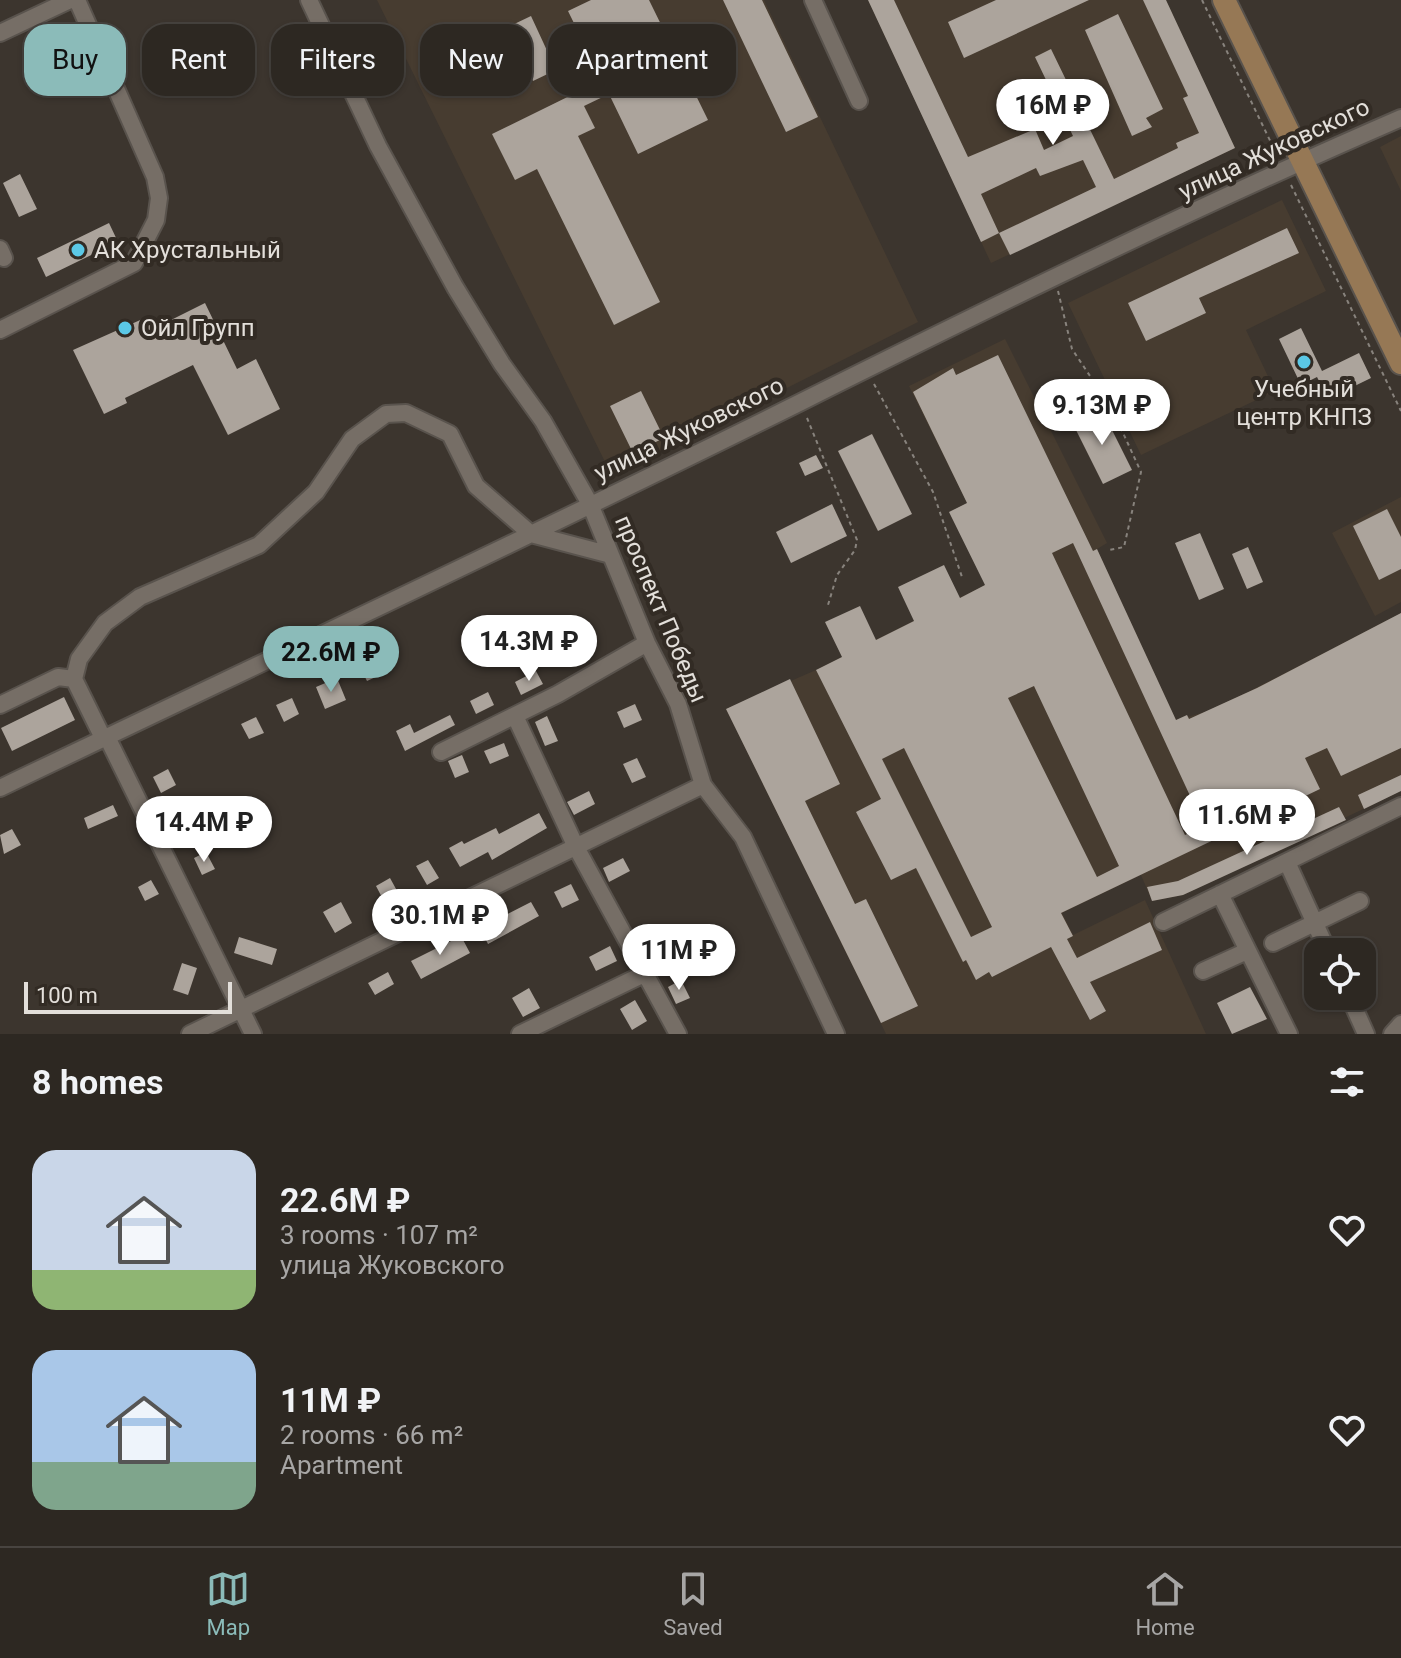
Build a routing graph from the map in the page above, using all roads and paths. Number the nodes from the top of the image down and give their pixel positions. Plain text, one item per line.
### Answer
1 (70, 0) edge
2 (77, 0) edge
3 (309, 0) edge
4 (813, 0) edge
5 (1202, 0) edge
6 (1224, 0) edge
7 (0, 33) edge
8 (859, 101) dead end
9 (1401, 118) edge
10 (1293, 165) junction
11 (1055, 278) junction
12 (0, 330) edge
13 (1401, 363) edge
14 (865, 369) junction
15 (800, 402) junction
16 (1401, 411) edge
17 (590, 504) junction
18 (531, 534) junction
19 (1109, 550) dead end
20 (611, 555) junction
21 (962, 577) dead end
22 (828, 605) dead end
23 (647, 643) junction
24 (74, 679) junction
25 (0, 705) edge
26 (515, 716) junction
27 (105, 738) junction
28 (441, 752) dead end
29 (703, 785) junction
30 (0, 788) edge
31 (1401, 806) edge
32 (576, 847) junction
33 (1287, 862) junction
34 (1220, 894) junction
35 (1360, 901) dead end
36 (1163, 922) dead end
37 (1315, 924) junction
38 (1322, 938) edge
39 (1273, 943) dead end
40 (1247, 951) junction
41 (1203, 971) dead end
42 (646, 973) junction
43 (241, 1009) junction
44 (1355, 1010) edge
45 (1401, 1024) edge
46 (190, 1034) edge
47 (253, 1034) edge
48 (520, 1034) edge
49 (678, 1034) edge
50 (836, 1034) edge
51 (1289, 1034) edge
52 (1366, 1034) edge
53 (1392, 1034) edge

1 - 7 street
2 - 12 street
3 - 17 street, проспект Победы
4 - 8 street
5 - 10 path
6 - 10 main road
9 - 10 street, улица Жуковского
10 - 11 street, улица Жуковского
10 - 13 main road
10 - 16 path
11 - 14 street, улица Жуковского
11 - 19 path
14 - 15 street, улица Жуковского
14 - 21 path
15 - 17 street, улица Жуковского
15 - 22 path
17 - 18 street, улица Жуковского
17 - 20 street, проспект Победы
18 - 20 street
18 - 24 street
18 - 27 street, улица Жуковского
20 - 23 street, проспект Победы
23 - 26 street
23 - 29 street, проспект Победы
24 - 25 street
24 - 27 street
26 - 28 street
26 - 32 street
27 - 30 street, улица Жуковского
27 - 43 street
29 - 32 street
29 - 50 street, проспект Победы
31 - 33 street
32 - 42 street
32 - 43 street
33 - 34 street
33 - 37 street
34 - 36 street
34 - 40 street
35 - 37 street
37 - 38 street
37 - 39 street
40 - 41 street
40 - 51 street
42 - 48 street
42 - 49 street
43 - 46 street
43 - 47 street
44 - 52 street
45 - 53 street

